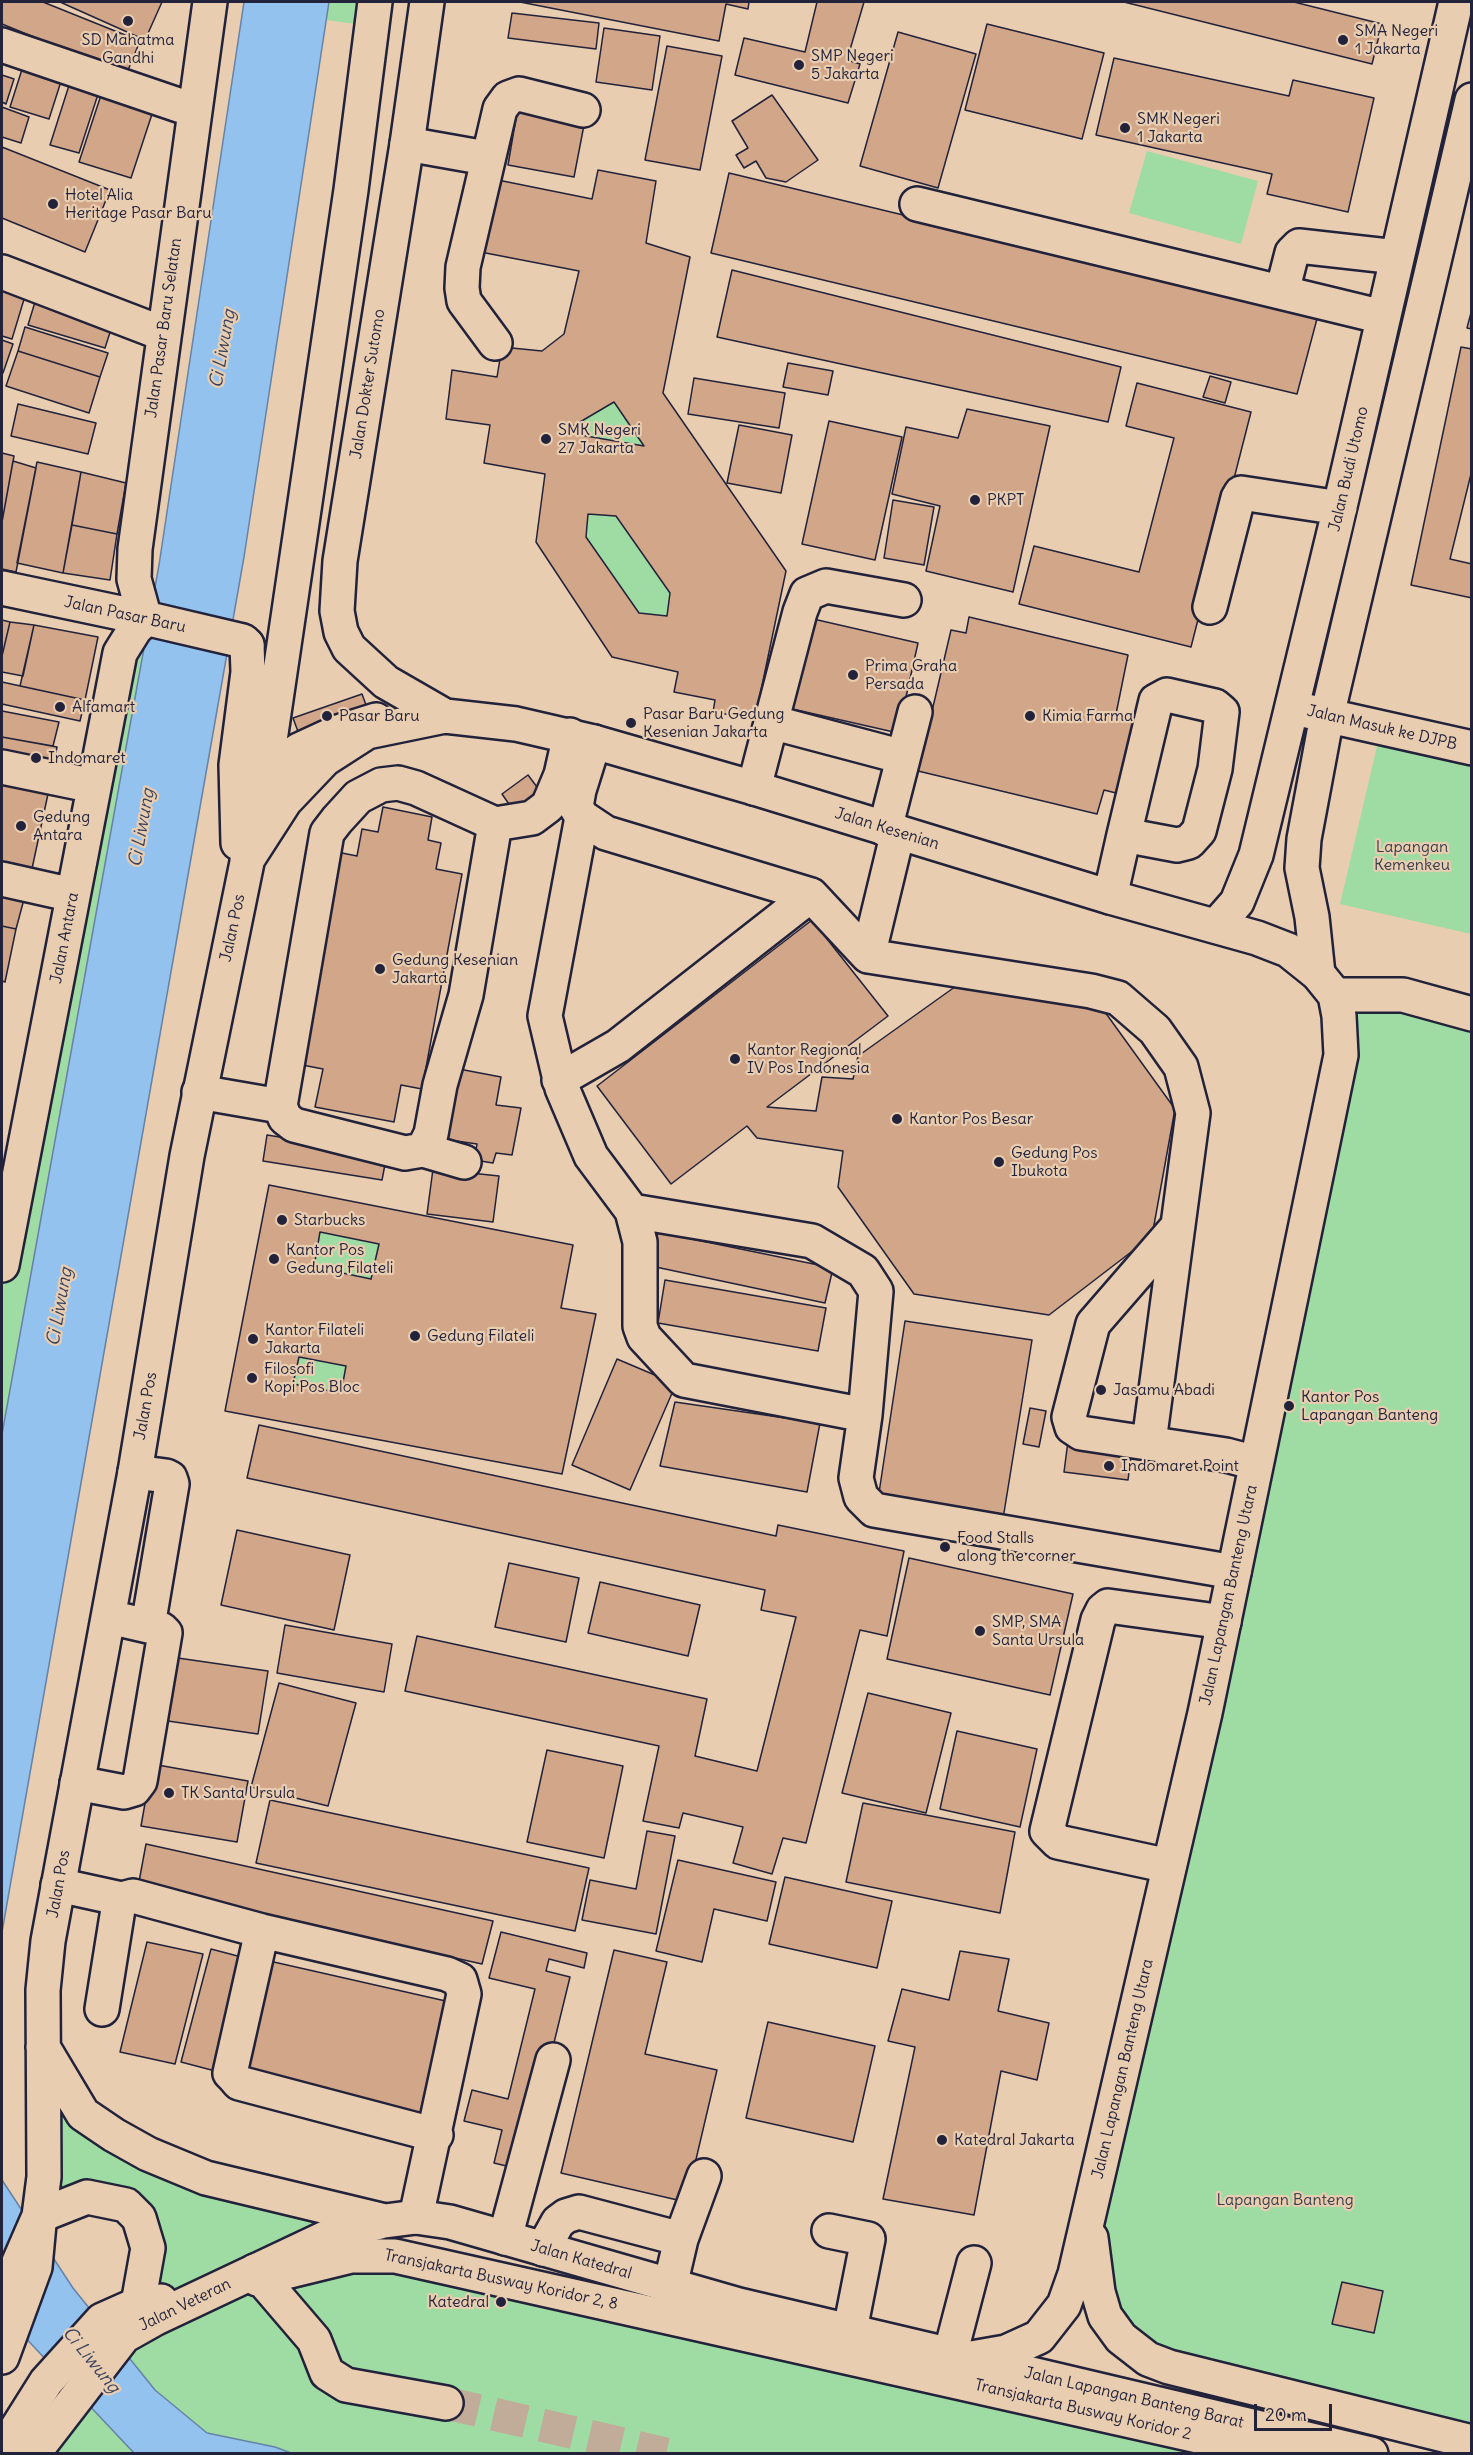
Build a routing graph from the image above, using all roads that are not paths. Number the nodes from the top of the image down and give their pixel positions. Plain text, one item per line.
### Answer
1 (210, 2) edge
2 (375, 2) edge
3 (427, 2) edge
4 (1456, 2) edge
5 (2, 45) edge
6 (1472, 100) edge
7 (194, 110) junction
8 (583, 110) dead end
9 (407, 144) junction
10 (486, 158) junction
11 (918, 204) dead end
12 (1397, 257) junction
13 (2, 272) edge
14 (1282, 292) junction
15 (1383, 317) junction
16 (164, 334) junction
17 (495, 342) dead end
18 (1340, 508) junction
19 (2, 588) edge
20 (904, 600) dead end
21 (1210, 607) dead end
22 (147, 619) junction
23 (1292, 707) junction
24 (915, 712) dead end
25 (445, 716) junction
26 (1326, 716) junction
27 (771, 722) junction
28 (582, 738) junction
29 (1472, 748) edge
30 (903, 757) junction
31 (2, 767) edge
32 (266, 774) junction
33 (94, 786) junction
34 (754, 788) junction
35 (582, 817) junction
36 (495, 824) junction
37 (891, 831) junction
38 (1124, 835) dead end
39 (245, 871) junction
40 (2, 879) edge
41 (74, 895) junction
42 (811, 895) junction
43 (1110, 897) junction
44 (1216, 926) junction
45 (867, 956) junction
46 (1327, 985) junction
47 (1472, 1014) edge
48 (560, 1080) junction
49 (200, 1092) junction
50 (280, 1107) junction
51 (423, 1150) junction
52 (464, 1162) dead end
53 (632, 1211) junction
54 (1178, 1226) junction
55 (2, 1257) edge
56 (866, 1415) junction
57 (1149, 1442) junction
58 (1256, 1463) junction
59 (135, 1472) junction
60 (1234, 1572) junction
61 (109, 1617) junction
62 (1224, 1622) junction
63 (148, 1626) junction
64 (77, 1784) junction
65 (1169, 1866) junction
66 (58, 1885) junction
67 (122, 1899) junction
68 (262, 1930) junction
69 (102, 2009) dead end
70 (42, 2046) junction
71 (553, 2060) dead end
72 (436, 2135) junction
73 (704, 2176) dead end
74 (1089, 2218) junction
75 (400, 2219) junction
76 (39, 2223) junction
77 (829, 2231) dead end
78 (505, 2238) junction
79 (681, 2239) junction
80 (543, 2248) junction
81 (974, 2263) dead end
82 (257, 2274) junction
83 (670, 2286) junction
84 (205, 2296) junction
85 (2, 2301) edge
86 (138, 2304) junction
87 (115, 2332) junction
88 (861, 2333) junction
89 (6, 2346) edge
90 (958, 2357) junction
91 (924, 2374) junction
92 (446, 2403) tunnel mouth
93 (1472, 2442) edge
94 (2, 2451) edge
95 (33, 2454) edge
96 (1278, 2454) edge
97 (1371, 2454) edge

1 - 7 main road, Jalan Pasar Baru Selatan
2 - 32 main road, Jalan Pos
3 - 9 main road, Jalan Dokter Sutomo
4 - 12 main road, Jalan Budi Utomo
5 - 7 main road
6 - 26 main road
7 - 16 main road, Jalan Pasar Baru Selatan
8 - 10 main road
9 - 10 main road
9 - 25 main road, Jalan Dokter Sutomo
10 - 17 main road
11 - 14 main road
12 - 14 main road
12 - 15 main road, Jalan Budi Utomo
13 - 16 main road
14 - 15 main road
15 - 18 main road, Jalan Budi Utomo
16 - 22 main road, Jalan Pasar Baru Selatan
18 - 21 main road
18 - 23 main road, Jalan Budi Utomo
19 - 22 main road, Jalan Pasar Baru
20 - 27 main road
22 - 33 main road, Jalan Antara
22 - 39 main road, Jalan Pasar Baru
23 - 26 main road, Jalan Masuk ke DJPB
23 - 44 main road, Jalan Budi Utomo
24 - 30 main road
25 - 28 main road, Jalan Kesenian
25 - 32 main road
25 - 39 main road
26 - 29 main road, Jalan Masuk ke DJPB
26 - 46 main road
27 - 30 main road
27 - 34 main road
28 - 34 main road, Jalan Kesenian
28 - 35 main road
28 - 36 main road
30 - 37 main road
31 - 33 main road
32 - 39 main road, Jalan Pos
33 - 41 main road, Jalan Antara
34 - 37 main road, Jalan Kesenian
35 - 42 main road
35 - 48 main road
36 - 50 main road
36 - 51 main road
37 - 43 main road, Jalan Kesenian
37 - 45 main road
38 - 43 main road
39 - 49 main road, Jalan Pos
40 - 41 main road
41 - 55 main road, Jalan Antara
42 - 45 main road
42 - 48 main road
43 - 44 main road, Jalan Kesenian
44 - 46 main road, Jalan Kesenian
45 - 54 main road
46 - 47 main road
46 - 58 main road, Jalan Lapangan Banteng Utara
48 - 53 main road
49 - 50 main road
49 - 59 main road, Jalan Pos
50 - 51 main road
51 - 52 main road
53 - 56 main road
53 - 56 main road
54 - 57 main road
54 - 57 main road
56 - 60 main road
57 - 58 main road
58 - 60 main road, Jalan Lapangan Banteng Utara
59 - 61 main road, Jalan Pos
59 - 63 main road
60 - 62 main road, Jalan Lapangan Banteng Utara
61 - 63 main road
61 - 64 main road, Jalan Pos
62 - 65 main road, Jalan Lapangan Banteng Utara
62 - 65 main road
63 - 64 main road
64 - 66 main road, Jalan Pos
65 - 74 main road, Jalan Lapangan Banteng Utara
66 - 67 main road
66 - 70 main road, Jalan Pos
67 - 68 main road
67 - 69 main road
68 - 72 main road
68 - 72 main road
70 - 75 main road, Jalan Katedral
70 - 76 main road, Jalan Pos
71 - 78 main road
72 - 75 main road
73 - 79 main road
74 - 90 main road, Jalan Katedral
74 - 93 main road
75 - 78 main road, Jalan Katedral
75 - 82 main road, Jalan Veteran
76 - 85 main road
76 - 86 main road
76 - 89 main road
77 - 88 main road
78 - 80 main road, Jalan Katedral
79 - 80 main road
79 - 83 main road
80 - 83 main road, Jalan Katedral
81 - 90 main road
82 - 84 main road, Jalan Veteran
82 - 91 main road, Transjakarta Busway Koridor 2, 8
82 - 92 main road
83 - 88 main road, Jalan Katedral
84 - 86 main road
84 - 87 main road, Jalan Veteran
86 - 87 main road
87 - 94 main road
87 - 95 main road, Jalan Veteran
88 - 90 main road, Jalan Katedral
88 - 91 main road
90 - 91 main road
90 - 97 main road, Jalan Lapangan Banteng Barat
91 - 96 main road, Transjakarta Busway Koridor 2

